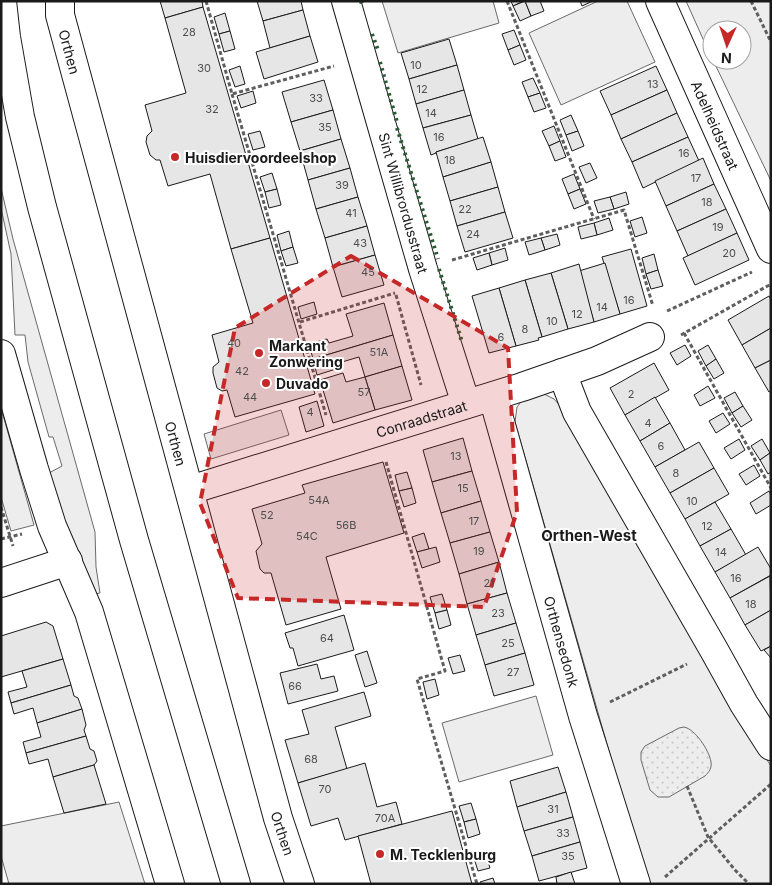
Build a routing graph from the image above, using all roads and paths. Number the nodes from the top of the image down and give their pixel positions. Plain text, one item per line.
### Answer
1 (2, 1) edge
2 (60, 1) edge
3 (206, 1) edge
4 (346, 1) edge
5 (507, 1) edge
6 (660, 1) edge
7 (751, 1) edge
8 (771, 42) edge
9 (363, 59) junction
10 (232, 94) junction
11 (594, 219) junction
12 (771, 249) edge
13 (423, 269) junction
14 (754, 271) dead end
15 (771, 284) edge
16 (395, 293) dead end
17 (300, 322) junction
18 (653, 326) junction
19 (684, 333) junction
20 (1, 354) edge
21 (562, 373) junction
22 (493, 397) junction
23 (466, 404) junction
24 (377, 432) junction
25 (335, 446) junction
26 (771, 488) edge
27 (190, 490) junction
28 (1, 507) edge
29 (68, 561) junction
30 (12, 579) edge
31 (714, 650) junction
32 (583, 716) junction
33 (771, 746) edge
34 (771, 784) edge
35 (687, 786) dead end
36 (708, 838) junction
37 (647, 883) edge
38 (170, 884) edge
39 (236, 884) edge
40 (300, 884) edge
41 (477, 884) edge
42 (749, 884) edge

1 - 39 street
2 - 27 street, Orthen
3 - 10 path
4 - 9 street, Sint Willibrordusstraat
5 - 11 path
6 - 12 street, Adelheidstraat
7 - 8 path
9 - 10 path
9 - 13 street, Sint Willibrordusstraat
10 - 17 path
11 - 13 path
11 - 18 path
13 - 23 street, Sint Willibrordusstraat
14 - 18 path
15 - 19 path
16 - 17 path
17 - 25 path
18 - 19 path
18 - 21 street, Conraadstraat
19 - 26 path
20 - 29 street
21 - 22 street, Conraadstraat
21 - 31 street
22 - 23 street, Conraadstraat
22 - 32 street, Orthensedonk
23 - 24 street, Conraadstraat
24 - 25 street, Conraadstraat
24 - 41 path
25 - 27 street, Conraadstraat
27 - 40 street, Orthen
28 - 30 path
29 - 30 street
29 - 38 street
31 - 32 path
31 - 33 street
32 - 37 street, Orthensedonk
34 - 36 path
35 - 36 path
36 - 37 path
36 - 42 path

